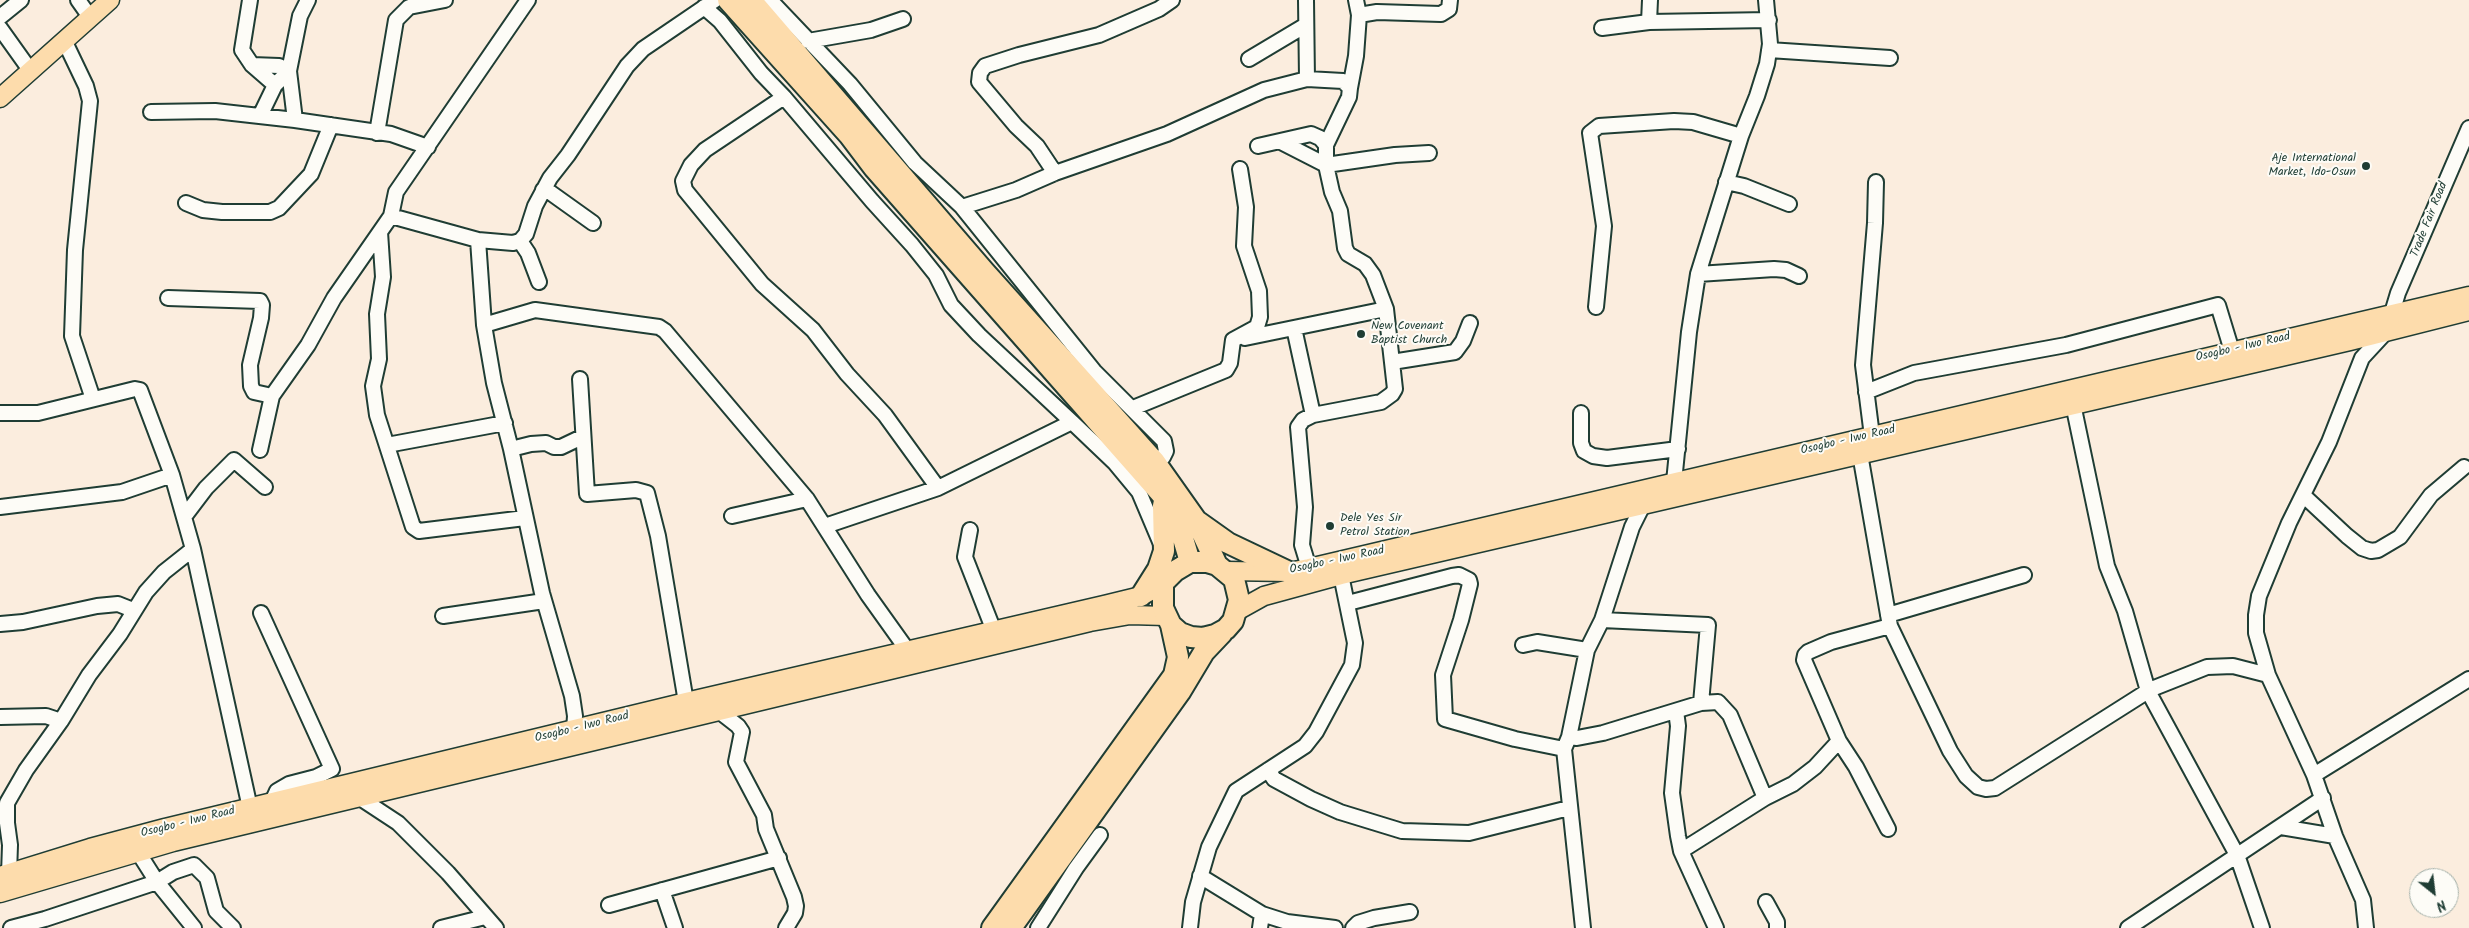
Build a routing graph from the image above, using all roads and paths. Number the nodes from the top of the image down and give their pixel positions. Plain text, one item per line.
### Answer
1 (21, 0) edge
2 (78, 0) edge
3 (110, 0) edge
4 (250, 0) edge
5 (308, 0) edge
6 (445, 0) edge
7 (528, 0) edge
8 (728, 0) edge
9 (751, 0) edge
10 (1172, 0) edge
11 (1306, 0) edge
12 (1356, 0) edge
13 (1450, 0) edge
14 (1650, 0) edge
15 (1766, 0) edge
16 (776, 2) edge
17 (709, 4) edge
18 (1359, 15) junction
19 (0, 17) edge
20 (90, 17) junction
21 (903, 20) dead end
22 (1769, 20) junction
23 (1649, 22) junction
24 (1306, 25) junction
25 (0, 28) edge
26 (786, 28) junction
27 (1602, 28) dead end
28 (64, 40) junction
29 (808, 41) junction
30 (1769, 50) junction
31 (1890, 58) dead end
32 (1249, 59) dead end
33 (252, 65) junction
34 (30, 70) junction
35 (289, 72) junction
36 (1307, 79) junction
37 (275, 85) junction
38 (1347, 89) junction
39 (784, 97) junction
40 (0, 98) edge
41 (151, 112) dead end
42 (260, 116) junction
43 (295, 120) junction
44 (331, 125) junction
45 (2469, 128) edge
46 (377, 133) junction
47 (1741, 136) junction
48 (1281, 142) junction
49 (1258, 146) dead end
50 (1326, 146) junction
51 (428, 147) junction
52 (1429, 153) dead end
53 (880, 162) junction
54 (1326, 165) junction
55 (1240, 169) dead end
56 (1055, 173) junction
57 (1726, 182) junction
58 (1876, 182) dead end
59 (543, 190) junction
60 (186, 203) dead end
61 (1788, 204) dead end
62 (962, 207) junction
63 (391, 216) junction
64 (593, 223) dead end
65 (380, 232) junction
66 (478, 240) junction
67 (520, 241) junction
68 (1002, 256) junction
69 (984, 271) junction
70 (1698, 274) junction
71 (1799, 276) dead end
72 (539, 282) dead end
73 (2469, 296) edge
74 (168, 298) dead end
75 (1596, 307) dead end
76 (1386, 308) junction
77 (2469, 311) edge
78 (2392, 313) junction
79 (1470, 323) dead end
80 (484, 325) junction
81 (1294, 328) junction
82 (2387, 331) junction
83 (1233, 340) junction
84 (2350, 341) junction
85 (2232, 351) junction
86 (2362, 358) junction
87 (1392, 362) junction
88 (580, 379) dead end
89 (1866, 392) junction
90 (272, 396) junction
91 (93, 399) junction
92 (2073, 404) junction
93 (1134, 408) junction
94 (0, 413) edge
95 (1581, 413) dead end
96 (1313, 415) junction
97 (1072, 422) junction
98 (504, 423) junction
99 (1872, 436) junction
100 (582, 437) junction
101 (386, 445) junction
102 (511, 449) junction
103 (1678, 449) junction
104 (260, 450) dead end
105 (1860, 454) junction
106 (1155, 462) junction
107 (2464, 467) dead end
108 (172, 475) junction
109 (1674, 482) junction
110 (265, 487) dead end
111 (938, 488) junction
112 (1162, 495) junction
113 (2303, 495) junction
114 (807, 499) junction
115 (1643, 505) junction
116 (0, 507) edge
117 (732, 516) dead end
118 (184, 517) junction
119 (525, 518) junction
120 (1196, 520) junction
121 (825, 526) junction
122 (970, 530) dead end
123 (193, 549) junction
124 (1164, 551) junction
125 (1190, 562) junction
126 (1222, 568) junction
127 (1309, 568) junction
128 (1289, 572) junction
129 (2024, 574) dead end
130 (1341, 575) junction
131 (1163, 583) junction
132 (1141, 596) junction
133 (544, 601) junction
134 (1348, 603) junction
135 (133, 610) junction
136 (1238, 611) junction
137 (261, 613) dead end
138 (443, 616) dead end
139 (1168, 620) junction
140 (1602, 620) junction
141 (1889, 621) junction
142 (0, 624) edge
143 (1226, 629) junction
144 (994, 630) junction
145 (1523, 645) dead end
146 (1587, 650) junction
147 (908, 651) junction
148 (2268, 675) junction
149 (2469, 679) edge
150 (2149, 690) junction
151 (686, 702) junction
152 (1701, 703) junction
153 (1676, 711) junction
154 (720, 712) junction
155 (0, 717) edge
156 (61, 721) junction
157 (574, 730) junction
158 (1840, 741) junction
159 (1566, 743) junction
160 (1268, 770) junction
161 (2314, 775) junction
162 (360, 798) junction
163 (1766, 798) junction
164 (2323, 798) junction
165 (272, 802) junction
166 (250, 808) junction
167 (1569, 808) junction
168 (2281, 827) junction
169 (1888, 829) dead end
170 (1100, 835) dead end
171 (2335, 836) junction
172 (1681, 851) junction
173 (138, 852) junction
174 (2237, 855) junction
175 (778, 858) junction
176 (4, 875) edge
177 (1200, 876) junction
178 (157, 882) junction
179 (662, 890) junction
180 (0, 893) edge
181 (1766, 902) dead end
182 (609, 904) dead end
183 (1410, 912) dead end
184 (1262, 914) junction
185 (482, 922) edge
186 (49, 924) edge
187 (11, 928) edge
188 (194, 928) edge
189 (233, 928) edge
190 (440, 928) edge
191 (496, 928) edge
192 (675, 928) edge
193 (786, 928) edge
194 (992, 928) edge
195 (1011, 928) edge
196 (1038, 928) edge
197 (1190, 928) edge
198 (1260, 928) edge
199 (1335, 928) edge
200 (1354, 928) edge
201 (1583, 928) edge
202 (1716, 928) edge
203 (1777, 928) edge
204 (2128, 928) edge
205 (2262, 928) edge
206 (2366, 928) edge

1 - 19 street
2 - 20 street
3 - 20 main road
4 - 33 street
5 - 35 street
6 - 46 street
7 - 51 street
8 - 53 highway
9 - 26 highway
10 - 56 street
11 - 24 street
12 - 18 street
13 - 18 street
14 - 23 street
15 - 22 street
16 - 26 street
17 - 39 street
17 - 59 street
18 - 38 street
20 - 28 main road
21 - 29 street
22 - 23 street
22 - 30 street
23 - 27 street
24 - 32 street
24 - 36 street
25 - 34 street
26 - 29 street
26 - 53 highway
28 - 34 main road
28 - 91 street
29 - 62 street
30 - 31 street
30 - 47 street
33 - 35 street
33 - 37 street
34 - 40 main road
35 - 37 street
35 - 43 street
36 - 38 street
36 - 56 street
37 - 42 street
38 - 50 street
39 - 97 street
39 - 111 street
41 - 42 street
42 - 43 street
43 - 44 street
44 - 46 street
44 - 60 street
45 - 78 street, Trade Fair Road
46 - 51 street
47 - 57 street
47 - 75 street
48 - 49 street
48 - 50 street
48 - 54 street
50 - 54 street
51 - 63 street
52 - 54 street
53 - 69 highway
53 - 112 highway
54 - 76 street
55 - 83 street
56 - 62 street
57 - 61 street
57 - 70 street
58 - 89 street
59 - 64 street
59 - 67 street
62 - 68 street
63 - 65 street
63 - 66 street
65 - 90 street
65 - 101 street
66 - 67 street
66 - 80 street
67 - 72 street
68 - 69 street
68 - 93 street
69 - 106 highway
70 - 71 street
70 - 103 street
73 - 78 main road, Osogbo - Iwo Road
74 - 90 street
76 - 81 street
76 - 87 street
77 - 82 main road, Osogbo - Iwo Road
78 - 85 main road, Osogbo - Iwo Road
79 - 87 street
80 - 98 street
80 - 114 street
81 - 83 street
81 - 96 street
82 - 84 main road, Osogbo - Iwo Road
82 - 86 street
83 - 93 street
84 - 86 street
84 - 92 main road, Osogbo - Iwo Road
85 - 89 street
85 - 99 main road, Osogbo - Iwo Road
86 - 113 street
87 - 96 street
88 - 100 street
89 - 99 street
90 - 104 street
91 - 94 street
91 - 108 street
92 - 105 main road, Osogbo - Iwo Road
92 - 150 street
93 - 106 street
95 - 103 street
96 - 127 street
97 - 111 street
97 - 124 street
98 - 101 street
98 - 102 street
99 - 109 main road, Osogbo - Iwo Road
100 - 102 street
100 - 151 street
101 - 119 street
102 - 119 street
103 - 109 street
105 - 115 main road, Osogbo - Iwo Road
105 - 141 street
106 - 120 highway
107 - 113 street
108 - 116 street
108 - 118 street
109 - 127 main road, Osogbo - Iwo Road
110 - 118 street
111 - 121 street
112 - 124 highway
112 - 125 highway
113 - 148 street
114 - 117 street
114 - 121 street
115 - 130 main road, Osogbo - Iwo Road
115 - 140 street
118 - 123 street
119 - 133 street
120 - 126 highway
120 - 128 highway
121 - 147 street
122 - 144 street
123 - 135 street
123 - 166 street
124 - 132 highway
125 - 126 highway
125 - 131 highway
126 - 128 main road, Osogbo - Iwo Road
126 - 136 highway
127 - 128 main road, Osogbo - Iwo Road
129 - 141 street
130 - 134 street
130 - 136 main road, Osogbo - Iwo Road
131 - 132 main road, Osogbo - Iwo Road
131 - 139 highway
132 - 144 main road, Osogbo - Iwo Road
133 - 138 street
133 - 157 street
134 - 159 street
134 - 160 street
135 - 142 street
135 - 156 street
136 - 143 highway
137 - 165 street
139 - 143 highway
139 - 154 main road, Osogbo - Iwo Road
139 - 194 highway
140 - 146 street
140 - 152 street
141 - 150 street
141 - 158 street
143 - 195 highway
144 - 147 main road, Osogbo - Iwo Road
145 - 146 street
146 - 159 street
147 - 151 main road, Osogbo - Iwo Road
148 - 150 street
148 - 161 street
149 - 161 street
150 - 174 street
151 - 157 main road, Osogbo - Iwo Road
152 - 153 street
152 - 163 street
153 - 159 street
153 - 172 street
154 - 162 main road, Osogbo - Iwo Road
154 - 175 street
155 - 156 street
156 - 176 street
157 - 165 main road, Osogbo - Iwo Road
158 - 163 street
158 - 169 street
159 - 167 street
160 - 167 street
160 - 177 street
161 - 164 street
162 - 173 main road, Osogbo - Iwo Road
162 - 185 street
163 - 172 street
164 - 168 street
164 - 171 street
165 - 166 main road, Osogbo - Iwo Road
166 - 176 main road, Osogbo - Iwo Road
167 - 201 street
168 - 171 street
168 - 174 street
170 - 196 street
171 - 206 street
172 - 202 street
173 - 178 street
173 - 180 main road, Osogbo - Iwo Road
174 - 204 street
174 - 205 street
175 - 179 street
175 - 193 street
177 - 184 street
177 - 197 street
178 - 186 street
178 - 188 street
178 - 189 street
179 - 182 street
179 - 192 street
181 - 203 street
183 - 200 street
184 - 198 street
184 - 199 street
185 - 190 street
185 - 191 street
186 - 187 street

